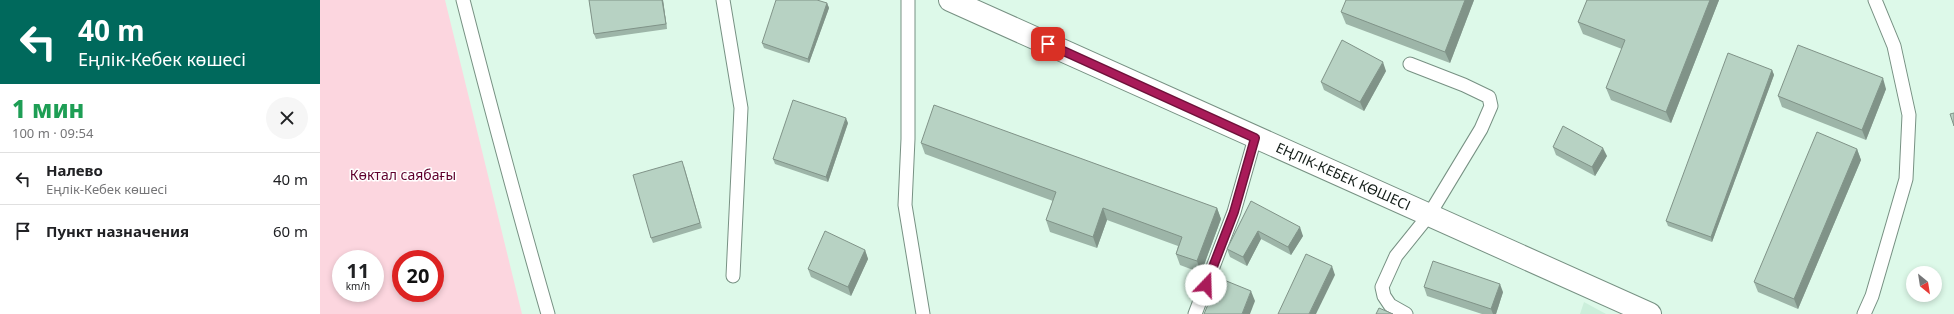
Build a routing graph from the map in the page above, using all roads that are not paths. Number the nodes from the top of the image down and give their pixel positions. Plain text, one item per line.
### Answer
1 (463, 0) edge
2 (723, 0) edge
3 (908, 0) edge
4 (950, 0) edge
5 (1875, 0) edge
6 (1410, 64) dead end
7 (1255, 138) junction
8 (1429, 215) junction
9 (733, 276) dead end
10 (548, 314) edge
11 (923, 314) edge
12 (1195, 314) edge
13 (1406, 314) edge
14 (1650, 314) edge
15 (1864, 314) edge

1 - 10 lane
2 - 9 lane
3 - 11 lane
4 - 7 street, ЕҢЛІК-КЕБЕК КӨШЕСІ
5 - 15 lane
6 - 8 lane
7 - 8 street, ЕҢЛІК-КЕБЕК КӨШЕСІ
7 - 12 lane
8 - 13 lane
8 - 14 street, ЕҢЛІК-КЕБЕК КӨШЕСІ

